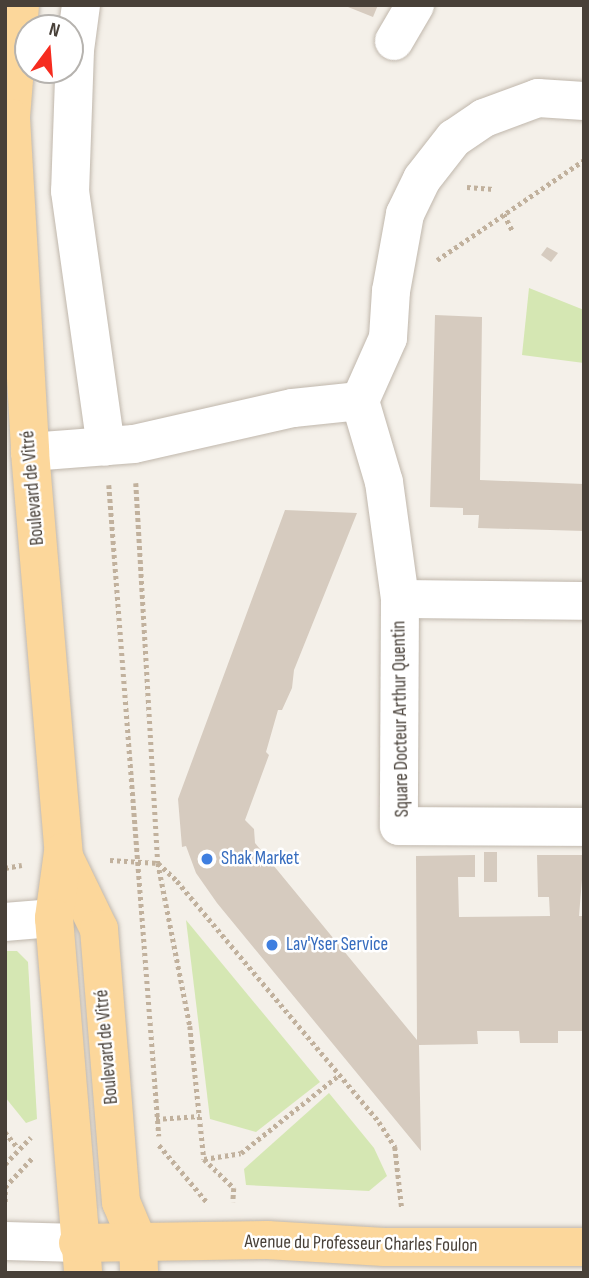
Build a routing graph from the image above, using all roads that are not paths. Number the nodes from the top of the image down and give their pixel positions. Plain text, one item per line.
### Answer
1 (81, 5) edge
2 (415, 5) edge
3 (19, 10) edge
4 (394, 41) dead end
5 (584, 101) edge
6 (360, 401) junction
7 (120, 445) junction
8 (30, 452) junction
9 (400, 599) junction
10 (584, 601) edge
11 (584, 827) edge
12 (64, 857) junction
13 (54, 918) junction
14 (5, 922) edge
15 (5, 1241) edge
16 (584, 1247) edge
17 (139, 1257) edge
18 (81, 1258) edge

1 - 7 street
2 - 4 street
3 - 8 main road, Boulevard de Vitré
5 - 6 street
6 - 7 street
6 - 9 street, Square Docteur Arthur Quentin
7 - 8 street
8 - 12 main road, Boulevard de Vitré
9 - 10 street, Square Docteur Arthur Quentin
9 - 11 street, Square Docteur Arthur Quentin
12 - 13 main road, Boulevard de Vitré
12 - 17 main road, Boulevard de Vitré
13 - 14 street
13 - 18 main road, Boulevard de Vitré
15 - 18 street
16 - 17 main road, Avenue du Professeur Charles Foulon
17 - 18 main road

